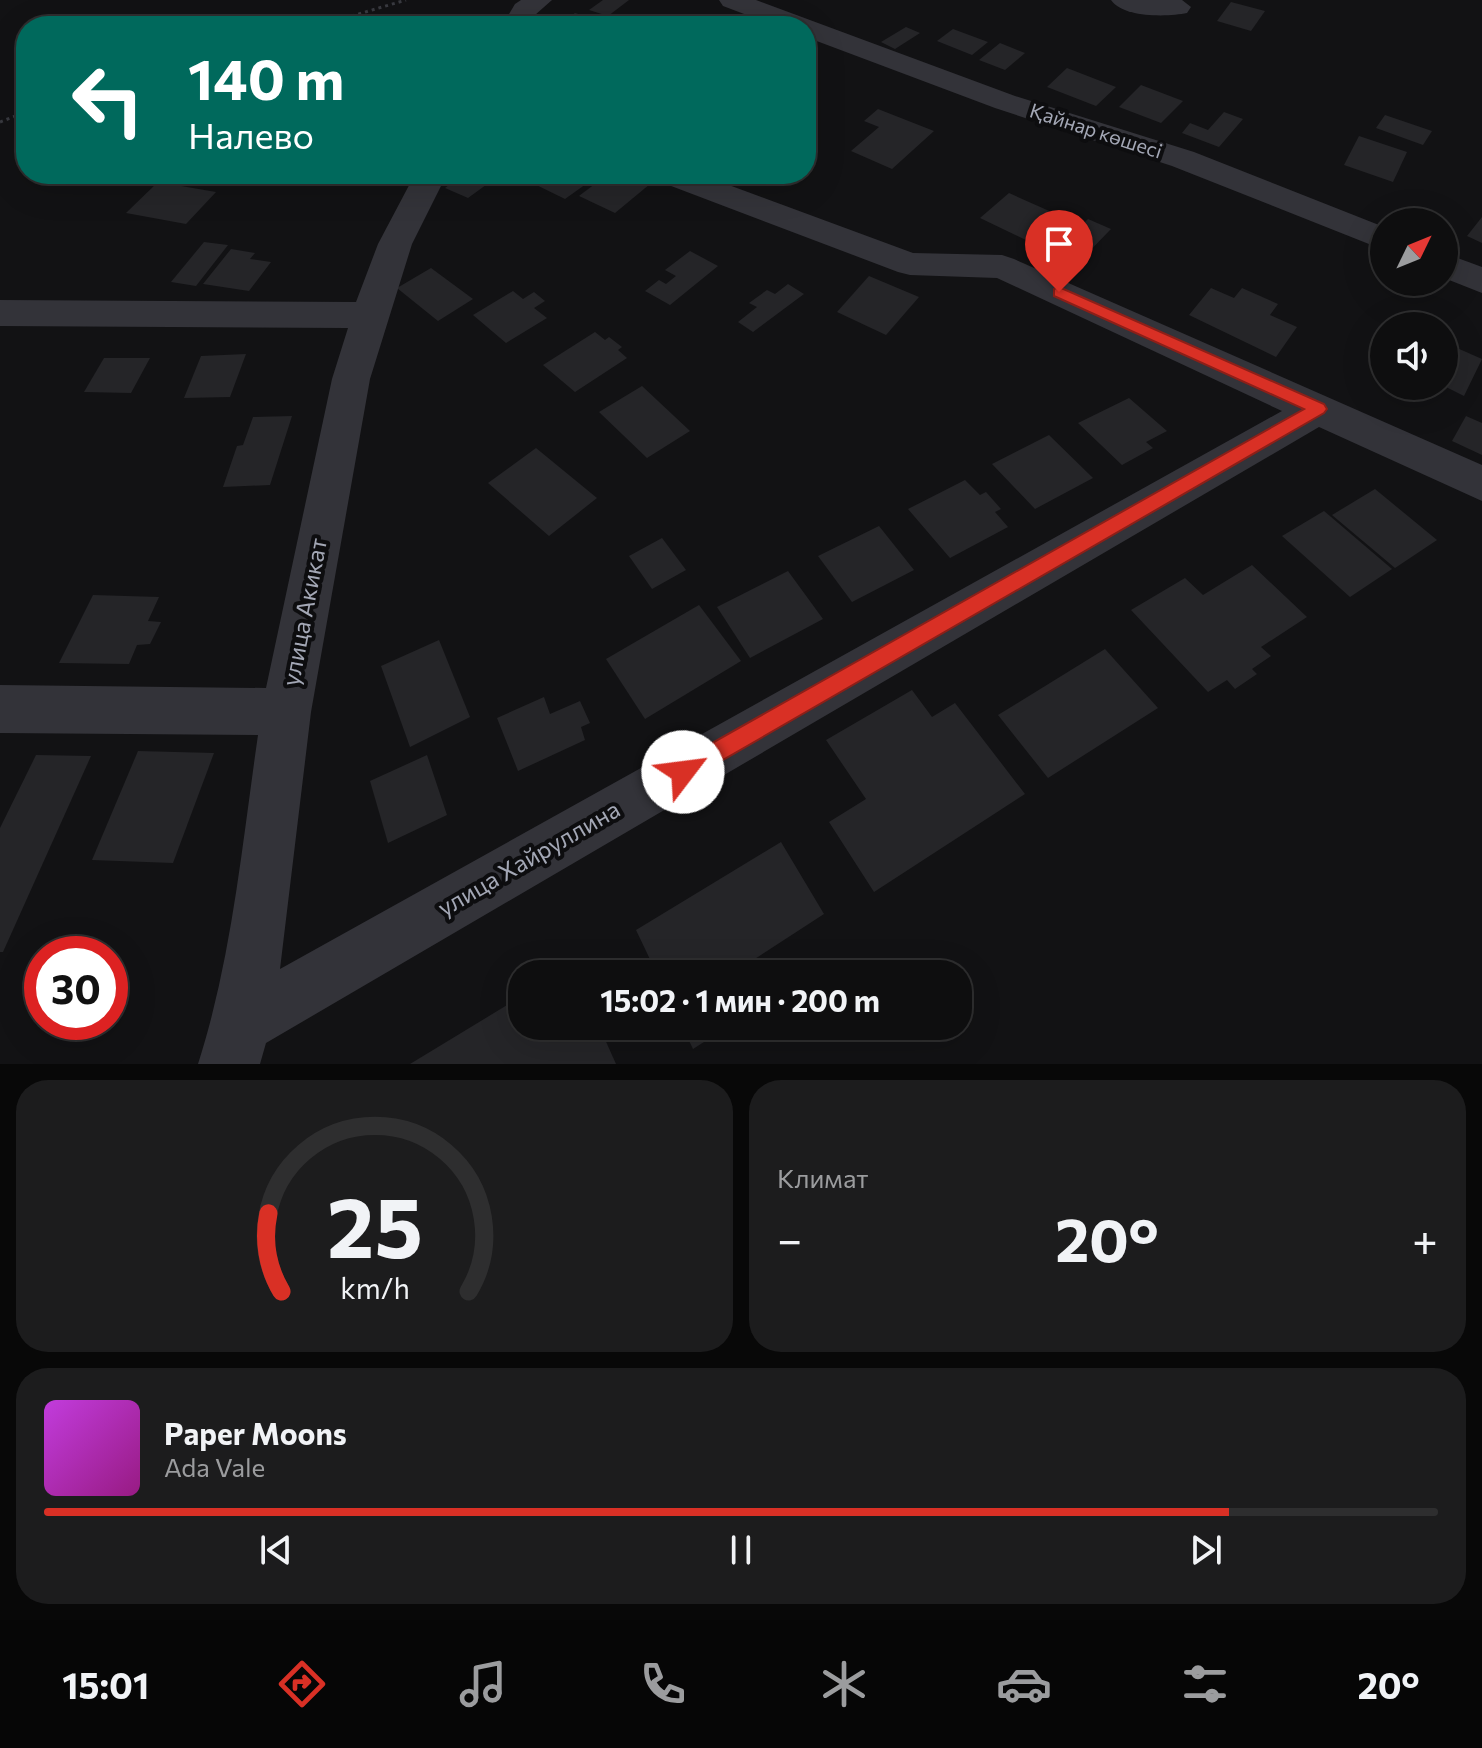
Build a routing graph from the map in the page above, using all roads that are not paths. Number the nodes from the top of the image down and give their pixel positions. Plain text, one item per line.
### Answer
1 (539, 0) edge
2 (732, 0) edge
3 (1124, 0) edge
4 (1178, 7) dead end
5 (521, 16) edge
6 (774, 16) edge
7 (816, 32) edge
8 (426, 184) edge
9 (696, 184) edge
10 (1370, 233) edge
11 (1458, 270) edge
12 (1482, 281) edge
13 (0, 313) edge
14 (370, 315) junction
15 (1318, 409) junction
16 (1482, 484) edge
17 (0, 709) edge
18 (286, 712) junction
19 (235, 1044) edge

1 - 5 street
2 - 6 street
3 - 4 street
7 - 10 street, Қайнар көшесі
8 - 14 street, улица Акикат
9 - 15 street
11 - 12 street
13 - 14 street
14 - 18 street, улица Акикат
15 - 16 street
15 - 19 street, улица Хайруллина
17 - 18 street
18 - 19 street, улица Акикат

